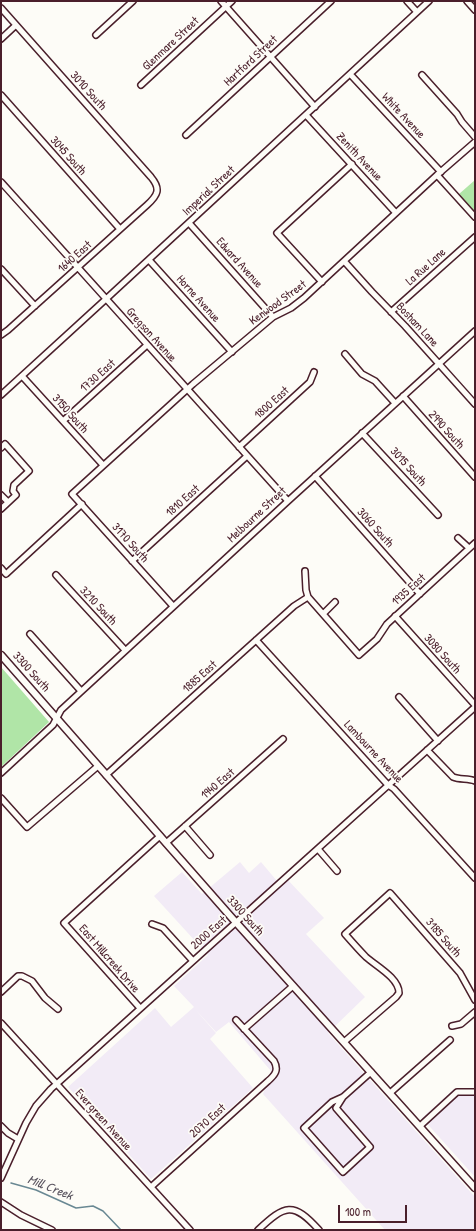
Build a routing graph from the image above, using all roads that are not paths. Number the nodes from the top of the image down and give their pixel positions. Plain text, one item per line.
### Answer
1 (133, 1) edge
2 (221, 1) edge
3 (232, 1) edge
4 (330, 1) edge
5 (407, 1) edge
6 (429, 1) edge
7 (467, 1) edge
8 (226, 6) junction
9 (1, 8) edge
10 (475, 10) edge
11 (417, 12) junction
12 (16, 25) junction
13 (96, 35) dead end
14 (1, 39) edge
15 (270, 57) junction
16 (350, 74) junction
17 (422, 75) dead end
18 (141, 85) dead end
19 (1, 95) edge
20 (315, 107) junction
21 (306, 115) junction
22 (186, 135) dead end
23 (475, 137) edge
24 (475, 142) edge
25 (352, 164) junction
26 (439, 173) junction
27 (1, 182) edge
28 (157, 189) joint
29 (396, 213) junction
30 (475, 217) edge
31 (189, 223) junction
32 (120, 229) junction
33 (475, 236) edge
34 (149, 260) junction
35 (344, 261) junction
36 (78, 268) junction
37 (1, 269) edge
38 (322, 282) junction
39 (106, 300) junction
40 (34, 306) junction
41 (391, 312) junction
42 (273, 317) junction
43 (475, 331) edge
44 (1, 335) edge
45 (147, 345) junction
46 (232, 352) junction
47 (345, 354) dead end
48 (439, 364) junction
49 (314, 372) dead end
50 (22, 376) junction
51 (188, 390) junction
52 (1, 395) edge
53 (403, 396) junction
54 (395, 403) junction
55 (475, 404) edge
56 (63, 421) junction
57 (362, 433) junction
58 (239, 446) junction
59 (1, 448) edge
60 (247, 456) junction
61 (103, 465) junction
62 (315, 476) junction
63 (475, 477) edge
64 (72, 494) joint
65 (1, 495) edge
66 (288, 501) junction
67 (8, 502) junction
68 (82, 504) junction
69 (1, 509) edge
70 (438, 515) dead end
71 (458, 538) dead end
72 (475, 543) edge
73 (470, 548) junction
74 (132, 561) junction
75 (1, 568) edge
76 (305, 571) dead end
77 (56, 575) dead end
78 (420, 594) junction
79 (308, 597) junction
80 (335, 602) dead end
81 (173, 606) junction
82 (323, 614) junction
83 (395, 616) junction
84 (30, 634) dead end
85 (256, 640) junction
86 (125, 650) junction
87 (1, 655) edge
88 (81, 691) junction
89 (398, 697) dead end
90 (475, 706) edge
91 (56, 718) junction
92 (283, 739) dead end
93 (438, 741) junction
94 (427, 750) junction
95 (98, 766) junction
96 (1, 773) edge
97 (106, 775) junction
98 (475, 781) edge
99 (388, 785) junction
100 (1, 798) edge
101 (185, 826) junction
102 (160, 836) junction
103 (166, 843) junction
104 (318, 849) junction
105 (210, 855) dead end
106 (336, 871) dead end
107 (475, 878) edge
108 (236, 922) junction
109 (152, 924) dead end
110 (193, 961) junction
111 (293, 986) junction
112 (1, 992) edge
113 (475, 1000) edge
114 (140, 1008) junction
115 (58, 1009) dead end
116 (475, 1012) edge
117 (236, 1020) dead end
118 (1, 1023) edge
119 (452, 1026) dead end
120 (244, 1029) junction
121 (450, 1040) dead end
122 (344, 1042) junction
123 (371, 1072) junction
124 (57, 1084) junction
125 (475, 1092) edge
126 (390, 1093) junction
127 (343, 1097) junction
128 (1, 1126) edge
129 (420, 1126) junction
130 (18, 1139) junction
131 (1, 1178) edge
132 (151, 1186) junction
133 (475, 1188) edge
134 (1, 1202) edge
135 (52, 1230) edge
136 (190, 1230) edge
137 (258, 1230) edge
138 (319, 1230) edge

1 - 13 street
2 - 8 street
3 - 8 street, Glenmare Street
4 - 15 street, Hartford Street
5 - 11 street
6 - 11 street, Imperial Street
7 - 10 street
8 - 15 street
8 - 18 street, Glenmare Street
9 - 12 street, 3010 South
11 - 16 street, Imperial Street
12 - 14 street
12 - 28 street, 3010 South
15 - 20 street
15 - 22 street, Hartford Street
16 - 20 street, Imperial Street
16 - 26 street, White Avenue
17 - 23 street
19 - 32 street, 3045 South
20 - 21 street, Imperial Street
21 - 25 street, Zenith Avenue
21 - 31 street, Imperial Street
24 - 26 street, Kenwood Street
25 - 29 street, Zenith Avenue
25 - 38 street
26 - 29 street, Kenwood Street
26 - 30 street, White Avenue
27 - 36 street, Gregson Avenue
28 - 32 street, 1640 East
29 - 35 street, Kenwood Street
31 - 34 street, Imperial Street
31 - 42 street, Edward Avenue
32 - 36 street, 1640 East
33 - 41 street, La Rue Lane
34 - 39 street, Imperial Street
34 - 46 street, Horne Avenue
35 - 38 street, Kenwood Street
35 - 41 street, Bosham Lane
36 - 39 street, Gregson Avenue
36 - 40 street, 1640 East
37 - 40 street
38 - 42 street, Kenwood Street
39 - 45 street, Gregson Avenue
39 - 50 street, Imperial Street
40 - 44 street, 1640 East
41 - 48 street, Bosham Lane
42 - 46 street, Kenwood Street
43 - 48 street, Melbourne Street
45 - 51 street, Gregson Avenue
45 - 56 street, 1730 East
46 - 51 street, Kenwood Street
47 - 54 street
48 - 53 street, Melbourne Street
48 - 55 street, Bosham Lane
49 - 58 street, 1800 East
50 - 52 street, Imperial Street
50 - 56 street, 3150 South
51 - 58 street, Gregson Avenue
51 - 61 street, Kenwood Street
53 - 54 street, Melbourne Street
53 - 63 street, 2990 South
54 - 57 street, Melbourne Street
56 - 61 street, 3150 South
57 - 62 street, Melbourne Street
57 - 70 street, 3015 South
58 - 60 street, Gregson Avenue
59 - 67 street
60 - 66 street, Gregson Avenue
60 - 74 street, 1810 East
61 - 64 street, Kenwood Street
62 - 66 street, Melbourne Street
62 - 78 street, 3060 South
64 - 68 street, 3170 South
65 - 67 street
66 - 81 street, Melbourne Street
67 - 69 street
68 - 74 street, 3170 South
68 - 75 street
71 - 73 street
72 - 73 street, 1935 East
73 - 78 street, 1935 East
74 - 81 street, 3170 South
76 - 79 street
77 - 86 street, 3210 South
78 - 83 street, 1935 East
79 - 82 street
79 - 85 street, 1885 East
80 - 82 street
81 - 86 street, Melbourne Street
82 - 83 street, 1935 East
83 - 90 street, 3080 South
84 - 88 street
85 - 97 street, 1885 East
85 - 99 street, Lambourne Avenue
86 - 88 street, Melbourne Street
87 - 91 main road, 3300 South
88 - 91 street, Melbourne Street
89 - 93 street
90 - 93 street, 2000 East
91 - 95 main road, 3300 South
91 - 96 street, Melbourne Street
92 - 101 street, 1940 East
93 - 94 street, 2000 East
94 - 98 street
94 - 99 street, 2000 East
95 - 97 main road, 3300 South
95 - 100 street
97 - 102 main road, 3300 South
99 - 104 street, 2000 East
99 - 107 street, Lambourne Avenue
101 - 103 street, 1940 East
101 - 105 street
102 - 103 main road, 3300 South
102 - 114 street, East Millcreek Drive
103 - 108 main road, 3300 South
104 - 106 street
104 - 108 street, 2000 East
108 - 110 street, 2000 East
108 - 111 main road, 3300 South
109 - 110 street
110 - 114 street, 2000 East
111 - 120 street
111 - 122 main road, 3300 South
112 - 115 street
113 - 122 street, 3185 South
114 - 124 street, 2000 East
116 - 119 street
117 - 120 street
118 - 124 street, Evergreen Avenue
120 - 132 street, 2070 East
121 - 126 street
122 - 123 main road, 3300 South
123 - 126 main road, 3300 South
123 - 127 street
124 - 130 street, 2000 East
124 - 132 street, Evergreen Avenue
125 - 129 street
126 - 129 main road, 3300 South
127 - 127 street
128 - 130 street
129 - 133 main road, 3300 South
130 - 131 street, 2000 East
132 - 136 street, Evergreen Avenue
134 - 135 street
137 - 138 street

